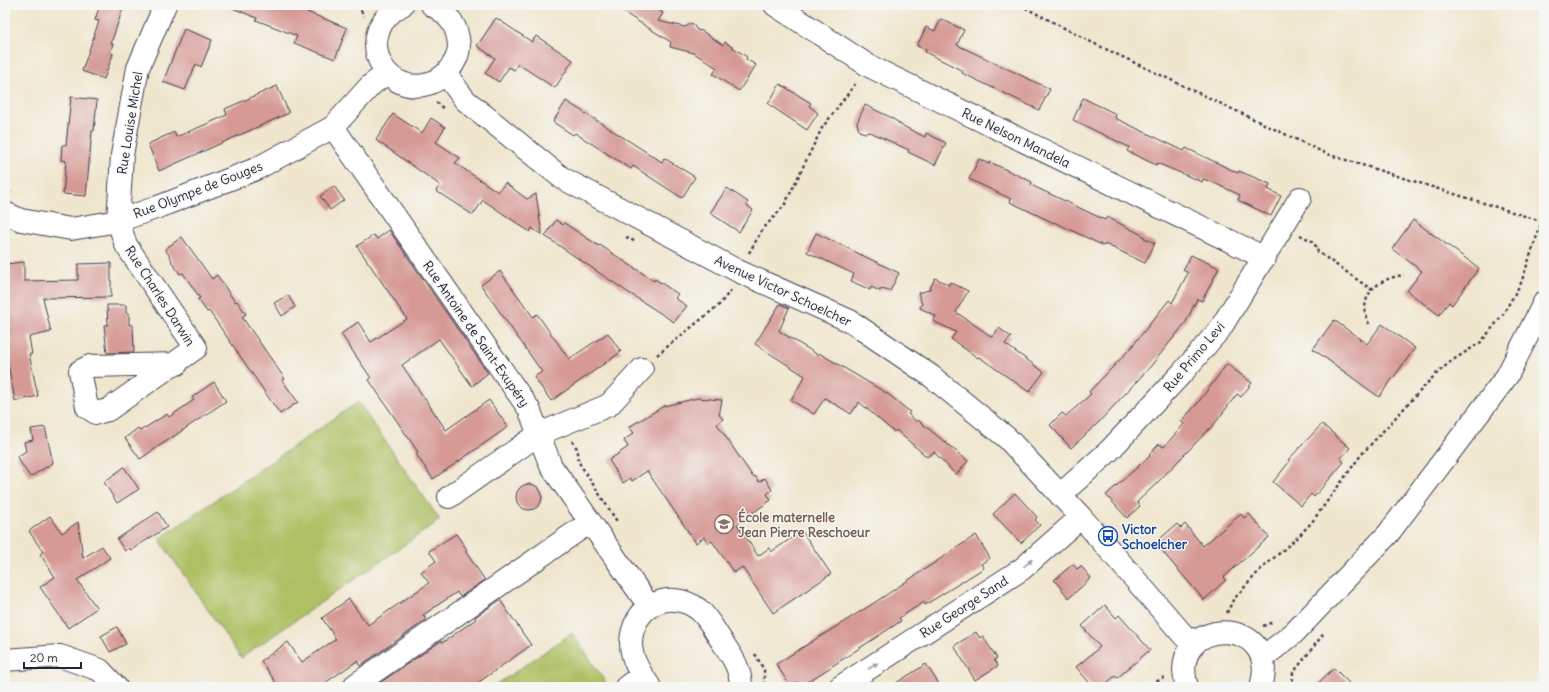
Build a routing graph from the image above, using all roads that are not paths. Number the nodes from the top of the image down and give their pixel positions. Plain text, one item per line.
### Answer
1 (165, 5) edge
2 (774, 5) edge
3 (392, 7) edge
4 (441, 7) edge
5 (387, 73) junction
6 (446, 74) junction
7 (333, 127) junction
8 (1300, 198) dead end
9 (10, 204) edge
10 (118, 221) junction
11 (1265, 258) junction
12 (1544, 303) edge
13 (176, 364) dead end
14 (642, 369) road end
15 (539, 434) junction
16 (1060, 495) junction
17 (450, 497) dead end
18 (1080, 517) junction
19 (590, 522) junction
20 (649, 606) junction
21 (1197, 641) junction
22 (5, 660) edge
23 (1263, 677) edge
24 (639, 683) edge
25 (355, 685) dead end
26 (116, 687) edge
27 (741, 687) edge
28 (840, 687) edge
29 (1187, 687) edge

1 - 10 street, Rue Louise Michel
2 - 11 street, Rue Nelson Mandela
3 - 5 street
4 - 6 street
5 - 6 street
5 - 7 street, Rue Olympe de Gouges
6 - 16 street, Avenue Victor Schoelcher
7 - 10 street, Rue Olympe de Gouges
7 - 15 street, Rue Antoine de Saint-Exupéry
8 - 11 street, Rue Primo Levi
9 - 10 street, Rue Olympe de Gouges
10 - 13 street, Rue Charles Darwin
11 - 16 street, Rue Primo Levi
12 - 23 street
14 - 15 street
15 - 17 street
15 - 19 street, Rue Antoine de Saint-Exupéry
16 - 18 street, Avenue Victor Schoelcher
18 - 21 street, Avenue Victor Schoelcher
28 -> 18 street, Rue George Sand
19 - 20 street, Rue Antoine de Saint-Exupéry
19 - 25 street
20 - 24 street
20 - 27 street
21 - 23 street
21 - 29 street
22 - 26 street

